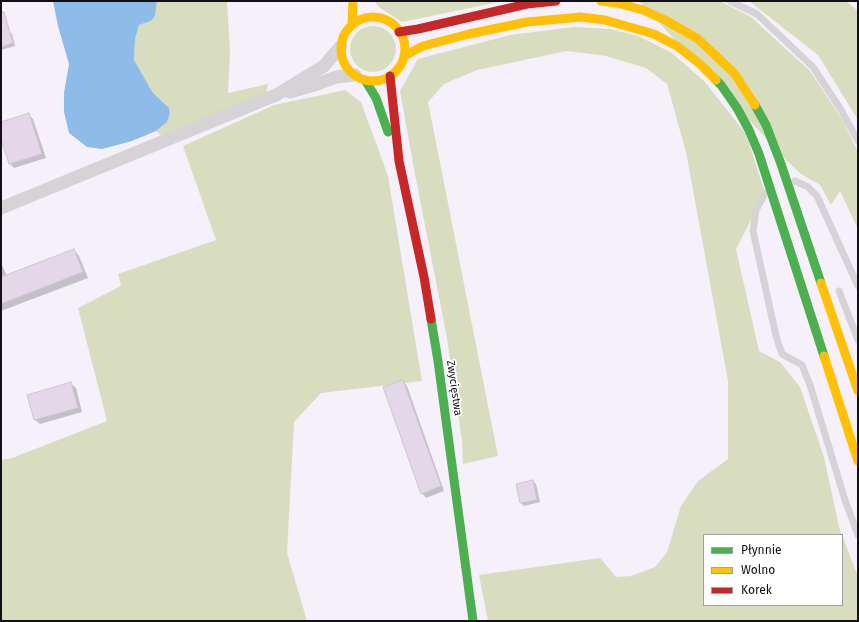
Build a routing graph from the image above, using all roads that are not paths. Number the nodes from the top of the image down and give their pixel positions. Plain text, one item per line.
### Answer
1 (353, 1) edge
2 (556, 1) edge
3 (602, 1) edge
4 (730, 1) edge
5 (376, 10) dead end
6 (382, 19) junction
7 (352, 25) junction
8 (399, 32) junction
9 (341, 46) junction
10 (404, 56) junction
11 (390, 76) junction
12 (360, 78) junction
13 (276, 95) junction
14 (858, 141) edge
15 (399, 161) junction
16 (795, 181) dead end
17 (765, 193) dead end
18 (1, 208) edge
19 (858, 286) edge
20 (839, 291) dead end
21 (858, 340) edge
22 (858, 391) edge
23 (858, 462) edge
24 (858, 535) edge
25 (474, 621) edge

1 - 7 main road
2 - 8 main road
3 - 22 main road
4 - 14 lane
5 - 6 main road
6 - 7 main road
6 - 8 main road
7 - 9 main road
8 - 10 main road
9 - 12 main road
9 - 13 street
10 - 11 main road
10 - 23 main road
11 - 12 main road
11 - 15 main road, Zwycięstwa
12 - 13 street
12 - 15 main road, Zwycięstwa
13 - 18 street
15 - 25 main road, Zwycięstwa
16 - 19 lane
17 - 24 lane
20 - 21 lane

